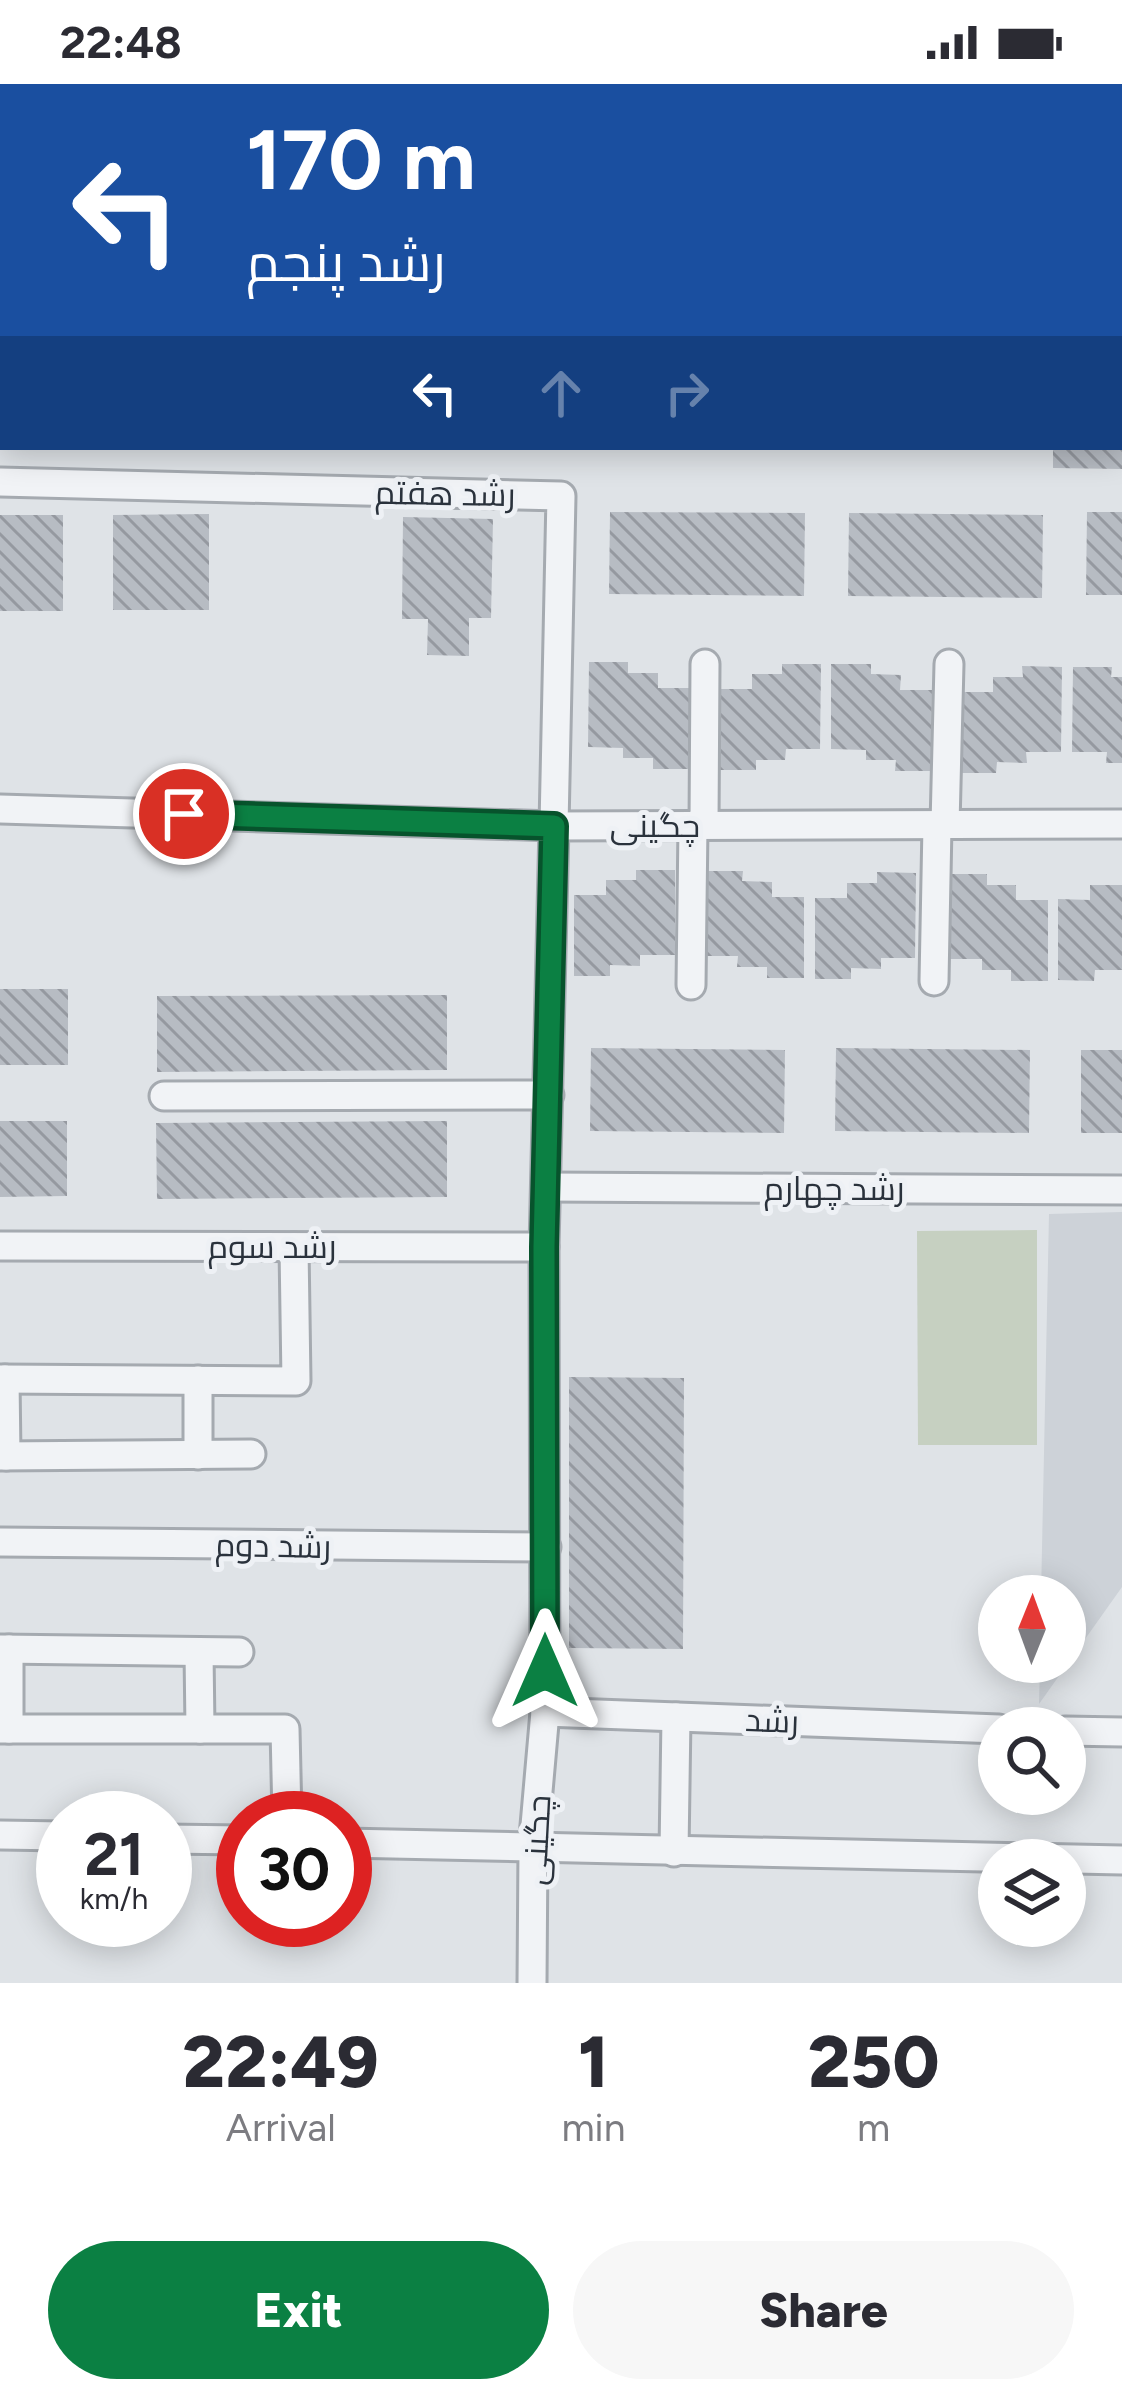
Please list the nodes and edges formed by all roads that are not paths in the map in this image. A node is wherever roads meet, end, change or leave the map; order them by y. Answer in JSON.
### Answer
{"nodes":[{"id":1,"x":0,"y":482,"type":"edge"},
{"id":2,"x":705,"y":664,"type":"dead end"},
{"id":3,"x":949,"y":664,"type":"dead end"},
{"id":4,"x":0,"y":809,"type":"edge"},
{"id":5,"x":1122,"y":824,"type":"edge"},
{"id":6,"x":699,"y":825,"type":"junction"},
{"id":7,"x":941,"y":825,"type":"junction"},
{"id":8,"x":554,"y":826,"type":"junction"},
{"id":9,"x":934,"y":981,"type":"dead end"},
{"id":10,"x":692,"y":985,"type":"dead end"},
{"id":11,"x":549,"y":1095,"type":"junction"},
{"id":12,"x":164,"y":1096,"type":"dead end"},
{"id":13,"x":546,"y":1187,"type":"junction"},
{"id":14,"x":1122,"y":1190,"type":"edge"},
{"id":15,"x":0,"y":1246,"type":"edge"},
{"id":16,"x":294,"y":1246,"type":"junction"},
{"id":17,"x":544,"y":1247,"type":"junction"},
{"id":18,"x":3,"y":1379,"type":"edge"},
{"id":19,"x":198,"y":1380,"type":"junction"},
{"id":20,"x":251,"y":1454,"type":"dead end"},
{"id":21,"x":198,"y":1455,"type":"junction"},
{"id":22,"x":3,"y":1456,"type":"edge"},
{"id":23,"x":0,"y":1542,"type":"edge"},
{"id":24,"x":546,"y":1547,"type":"junction"},
{"id":25,"x":4,"y":1649,"type":"edge"},
{"id":26,"x":199,"y":1652,"type":"junction"},
{"id":27,"x":239,"y":1652,"type":"dead end"},
{"id":28,"x":545,"y":1712,"type":"junction"},
{"id":29,"x":676,"y":1717,"type":"junction"},
{"id":30,"x":978,"y":1728,"type":"edge"},
{"id":31,"x":5,"y":1729,"type":"edge"},
{"id":32,"x":200,"y":1729,"type":"junction"},
{"id":33,"x":1086,"y":1731,"type":"edge"},
{"id":34,"x":1122,"y":1732,"type":"edge"},
{"id":35,"x":286,"y":1791,"type":"edge"},
{"id":36,"x":0,"y":1834,"type":"edge"},
{"id":37,"x":36,"y":1835,"type":"edge"},
{"id":38,"x":372,"y":1844,"type":"edge"},
{"id":39,"x":533,"y":1848,"type":"junction"},
{"id":40,"x":674,"y":1852,"type":"junction"},
{"id":41,"x":1122,"y":1860,"type":"edge"},
{"id":42,"x":532,"y":1983,"type":"edge"}],
"edges":[{"from":1,"to":8,"type":"street","name":"رشد هفتم"},
{"from":2,"to":6,"type":"street"},
{"from":3,"to":7,"type":"street"},
{"from":4,"to":8,"type":"street"},
{"from":5,"to":7,"type":"street","name":"چگینی"},
{"from":6,"to":7,"type":"street","name":"چگینی"},
{"from":6,"to":8,"type":"street","name":"چگینی"},
{"from":6,"to":10,"type":"street"},
{"from":7,"to":9,"type":"street"},
{"from":8,"to":11,"type":"street","name":"چگینی"},
{"from":11,"to":12,"type":"street"},
{"from":11,"to":13,"type":"street","name":"چگینی"},
{"from":13,"to":14,"type":"street","name":"رشد چهارم"},
{"from":13,"to":17,"type":"street","name":"چگینی"},
{"from":15,"to":16,"type":"street","name":"رشد سوم"},
{"from":16,"to":17,"type":"street","name":"رشد سوم"},
{"from":16,"to":19,"type":"street"},
{"from":17,"to":24,"type":"street","name":"چگینی"},
{"from":18,"to":19,"type":"street"},
{"from":18,"to":22,"type":"street"},
{"from":19,"to":21,"type":"street"},
{"from":20,"to":21,"type":"street"},
{"from":21,"to":22,"type":"street"},
{"from":23,"to":24,"type":"street","name":"رشد دوم"},
{"from":24,"to":28,"type":"street","name":"چگینی"},
{"from":25,"to":26,"type":"street"},
{"from":25,"to":31,"type":"street"},
{"from":26,"to":27,"type":"street"},
{"from":26,"to":32,"type":"street"},
{"from":28,"to":29,"type":"street","name":"رشد"},
{"from":28,"to":39,"type":"street","name":"چگینی"},
{"from":29,"to":30,"type":"street","name":"رشد"},
{"from":29,"to":40,"type":"street"},
{"from":31,"to":32,"type":"street"},
{"from":32,"to":35,"type":"street"},
{"from":33,"to":34,"type":"street"},
{"from":36,"to":37,"type":"street"},
{"from":38,"to":39,"type":"street"},
{"from":39,"to":40,"type":"street"},
{"from":39,"to":42,"type":"street","name":"چگینی"},
{"from":40,"to":41,"type":"street"}]}
